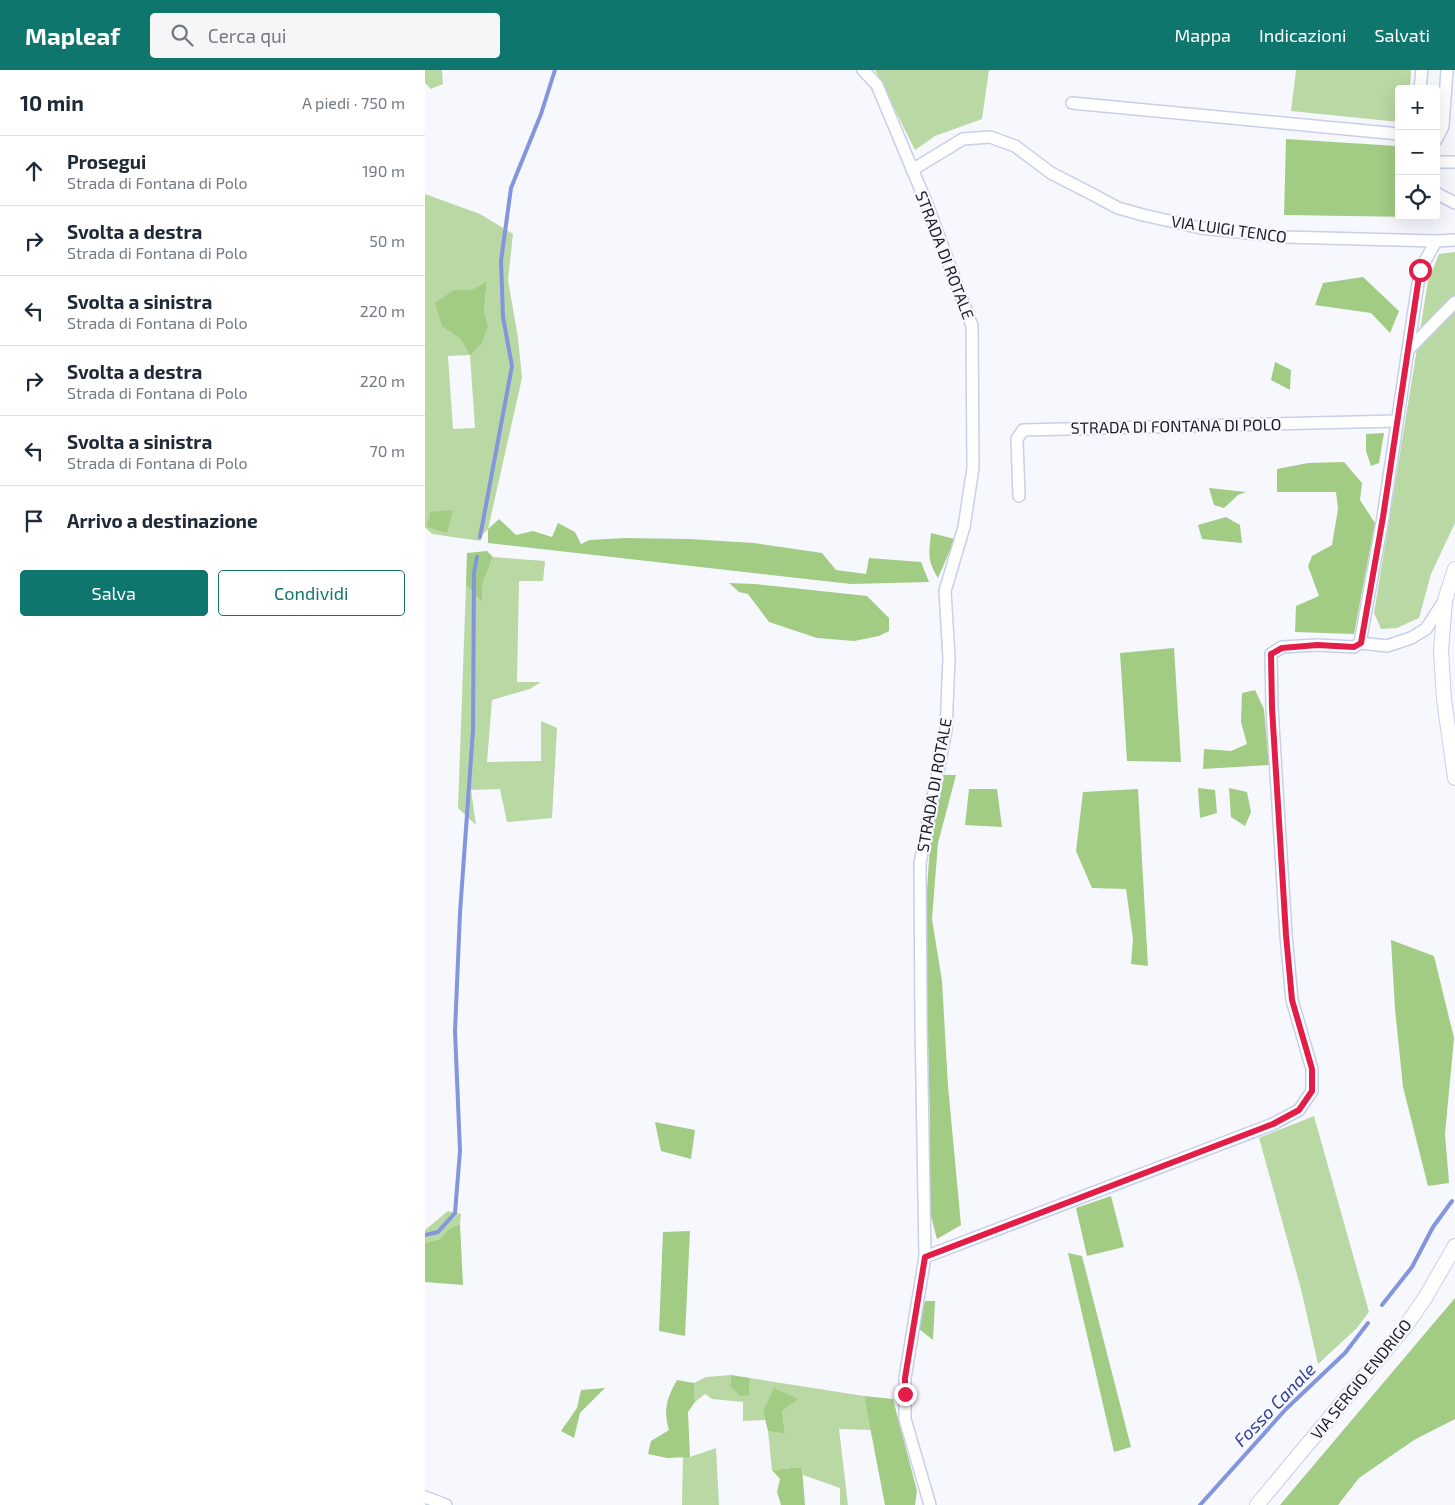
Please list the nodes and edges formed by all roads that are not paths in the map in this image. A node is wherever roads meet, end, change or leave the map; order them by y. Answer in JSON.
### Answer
{"nodes":[{"id":1,"x":863,"y":70,"type":"edge"},
{"id":2,"x":1422,"y":70,"type":"edge"},
{"id":3,"x":1447,"y":70,"type":"edge"},
{"id":4,"x":1420,"y":85,"type":"edge"},
{"id":5,"x":1072,"y":103,"type":"dead end"},
{"id":6,"x":1440,"y":132,"type":"edge"},
{"id":7,"x":1395,"y":134,"type":"edge"},
{"id":8,"x":1440,"y":162,"type":"edge"},
{"id":9,"x":1455,"y":162,"type":"edge"},
{"id":10,"x":912,"y":170,"type":"junction"},
{"id":11,"x":1440,"y":195,"type":"edge"},
{"id":12,"x":1455,"y":204,"type":"edge"},
{"id":13,"x":1455,"y":240,"type":"edge"},
{"id":14,"x":1436,"y":241,"type":"junction"},
{"id":15,"x":1455,"y":302,"type":"edge"},
{"id":16,"x":1409,"y":349,"type":"junction"},
{"id":17,"x":1397,"y":420,"type":"junction"},
{"id":18,"x":1019,"y":496,"type":"dead end"},
{"id":19,"x":1455,"y":569,"type":"edge"},
{"id":20,"x":1445,"y":600,"type":"junction"},
{"id":21,"x":1361,"y":643,"type":"junction"},
{"id":22,"x":1455,"y":778,"type":"edge"},
{"id":23,"x":1455,"y":1246,"type":"edge"},
{"id":24,"x":925,"y":1257,"type":"junction"},
{"id":25,"x":425,"y":1497,"type":"edge"},
{"id":26,"x":446,"y":1505,"type":"edge"},
{"id":27,"x":930,"y":1505,"type":"edge"},
{"id":28,"x":1257,"y":1505,"type":"edge"}],
"edges":[{"from":1,"to":10,"type":"street","name":"STRADA DI ROTALE"},
{"from":2,"to":4,"type":"street"},
{"from":3,"to":6,"type":"street"},
{"from":5,"to":7,"type":"street"},
{"from":8,"to":9,"type":"street"},
{"from":10,"to":14,"type":"street","name":"VIA LUIGI TENCO"},
{"from":10,"to":24,"type":"street","name":"STRADA DI ROTALE"},
{"from":11,"to":12,"type":"street"},
{"from":13,"to":14,"type":"street","name":"VIA LUIGI TENCO"},
{"from":14,"to":16,"type":"street"},
{"from":15,"to":16,"type":"street"},
{"from":16,"to":17,"type":"street"},
{"from":17,"to":18,"type":"street","name":"STRADA DI FONTANA DI POLO"},
{"from":17,"to":21,"type":"street"},
{"from":19,"to":20,"type":"street"},
{"from":20,"to":21,"type":"street"},
{"from":20,"to":22,"type":"street"},
{"from":21,"to":24,"type":"street"},
{"from":23,"to":28,"type":"street","name":"VIA SERGIO ENDRIGO"},
{"from":24,"to":27,"type":"street"},
{"from":25,"to":26,"type":"street"}]}
